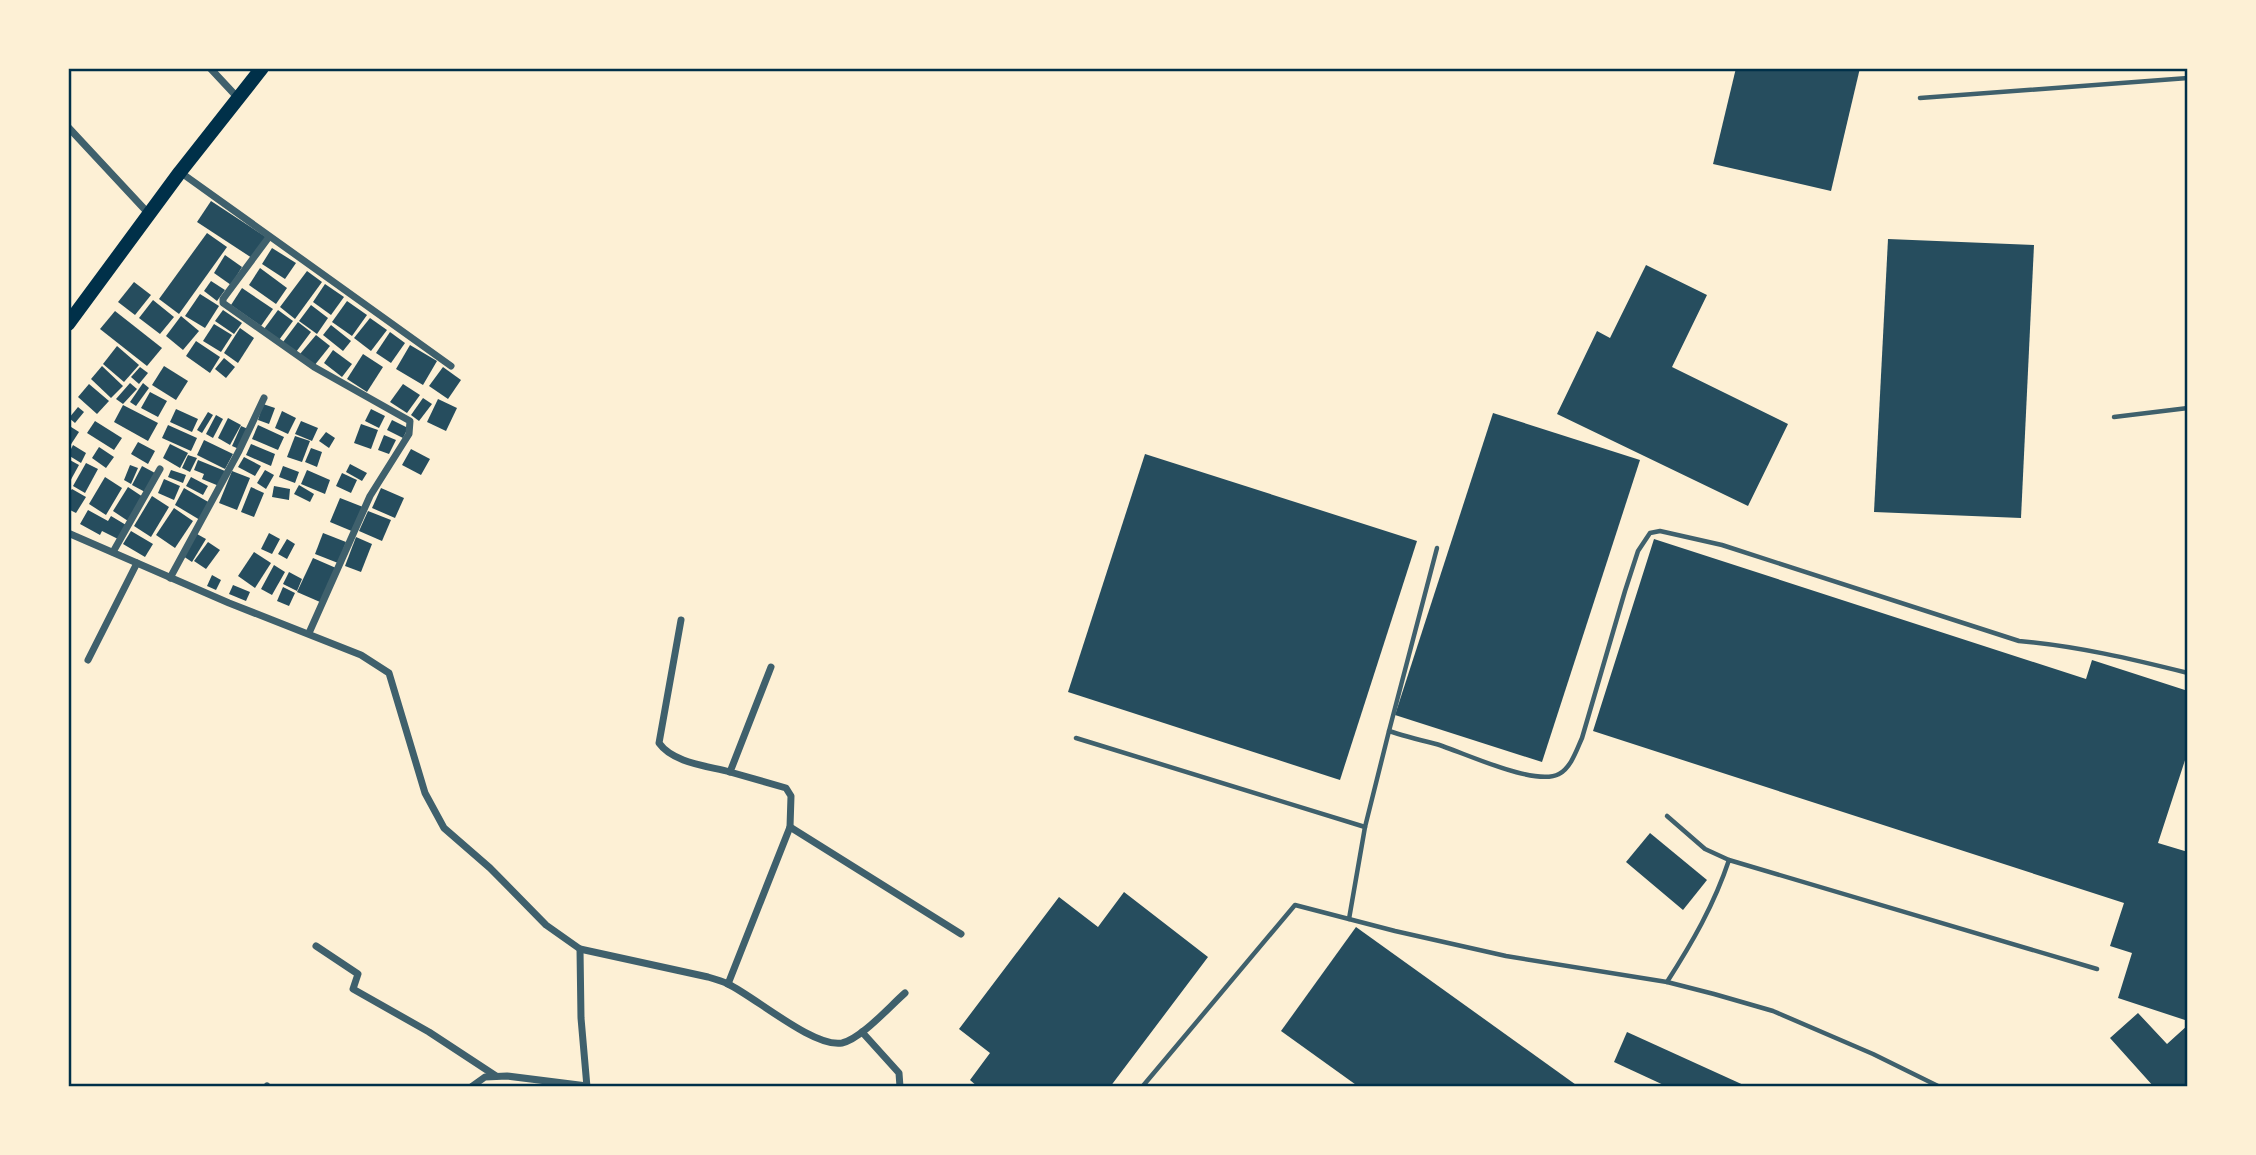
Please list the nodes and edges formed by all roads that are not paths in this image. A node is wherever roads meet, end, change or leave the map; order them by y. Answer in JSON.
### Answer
{"nodes":[{"id":1,"x":210,"y":68,"type":"edge"},
{"id":2,"x":262,"y":68,"type":"edge"},
{"id":3,"x":2188,"y":78,"type":"edge"},
{"id":4,"x":1920,"y":98,"type":"dead end"},
{"id":5,"x":239,"y":99,"type":"junction"},
{"id":6,"x":68,"y":127,"type":"edge"},
{"id":7,"x":180,"y":172,"type":"junction"},
{"id":8,"x":149,"y":215,"type":"junction"},
{"id":9,"x":269,"y":237,"type":"junction"},
{"id":10,"x":68,"y":324,"type":"edge"},
{"id":11,"x":451,"y":366,"type":"dead end"},
{"id":12,"x":264,"y":398,"type":"dead end"},
{"id":13,"x":2188,"y":408,"type":"edge"},
{"id":14,"x":2114,"y":416,"type":"dead end"},
{"id":15,"x":160,"y":469,"type":"dead end"},
{"id":16,"x":68,"y":533,"type":"edge"},
{"id":17,"x":1437,"y":548,"type":"dead end"},
{"id":18,"x":113,"y":552,"type":"junction"},
{"id":19,"x":137,"y":564,"type":"junction"},
{"id":20,"x":170,"y":578,"type":"junction"},
{"id":21,"x":681,"y":620,"type":"dead end"},
{"id":22,"x":309,"y":633,"type":"junction"},
{"id":23,"x":88,"y":660,"type":"dead end"},
{"id":24,"x":771,"y":667,"type":"dead end"},
{"id":25,"x":2188,"y":673,"type":"edge"},
{"id":26,"x":1389,"y":732,"type":"junction"},
{"id":27,"x":1076,"y":738,"type":"dead end"},
{"id":28,"x":730,"y":772,"type":"junction"},
{"id":29,"x":1667,"y":816,"type":"dead end"},
{"id":30,"x":790,"y":827,"type":"junction"},
{"id":31,"x":1364,"y":827,"type":"junction"},
{"id":32,"x":1729,"y":860,"type":"junction"},
{"id":33,"x":1349,"y":919,"type":"junction"},
{"id":34,"x":961,"y":934,"type":"dead end"},
{"id":35,"x":316,"y":946,"type":"dead end"},
{"id":36,"x":580,"y":949,"type":"junction"},
{"id":37,"x":2097,"y":969,"type":"dead end"},
{"id":38,"x":1667,"y":982,"type":"junction"},
{"id":39,"x":728,"y":984,"type":"junction"},
{"id":40,"x":905,"y":993,"type":"dead end"},
{"id":41,"x":862,"y":1032,"type":"junction"},
{"id":42,"x":496,"y":1076,"type":"junction"},
{"id":43,"x":587,"y":1086,"type":"edge"},
{"id":44,"x":471,"y":1087,"type":"edge"},
{"id":45,"x":900,"y":1087,"type":"edge"},
{"id":46,"x":1142,"y":1087,"type":"edge"},
{"id":47,"x":1940,"y":1087,"type":"edge"}],
"edges":[{"from":1,"to":5,"type":"street"},
{"from":2,"to":5,"type":"main road"},
{"from":3,"to":4,"type":"lane"},
{"from":5,"to":7,"type":"main road"},
{"from":6,"to":8,"type":"street"},
{"from":7,"to":8,"type":"main road"},
{"from":7,"to":9,"type":"street"},
{"from":8,"to":10,"type":"main road"},
{"from":9,"to":11,"type":"street"},
{"from":9,"to":22,"type":"street"},
{"from":12,"to":20,"type":"street"},
{"from":13,"to":14,"type":"lane"},
{"from":15,"to":18,"type":"street"},
{"from":16,"to":18,"type":"street"},
{"from":17,"to":26,"type":"lane"},
{"from":18,"to":19,"type":"street"},
{"from":19,"to":20,"type":"street"},
{"from":19,"to":23,"type":"street"},
{"from":20,"to":22,"type":"street"},
{"from":21,"to":28,"type":"street"},
{"from":22,"to":36,"type":"street"},
{"from":24,"to":28,"type":"street"},
{"from":25,"to":26,"type":"lane"},
{"from":26,"to":31,"type":"lane"},
{"from":27,"to":31,"type":"lane"},
{"from":28,"to":30,"type":"street"},
{"from":29,"to":32,"type":"lane"},
{"from":30,"to":34,"type":"street"},
{"from":30,"to":39,"type":"street"},
{"from":31,"to":33,"type":"lane"},
{"from":32,"to":37,"type":"lane"},
{"from":32,"to":38,"type":"lane"},
{"from":33,"to":38,"type":"lane"},
{"from":33,"to":46,"type":"lane"},
{"from":35,"to":42,"type":"street"},
{"from":36,"to":39,"type":"street"},
{"from":36,"to":43,"type":"street"},
{"from":38,"to":47,"type":"lane"},
{"from":39,"to":41,"type":"street"},
{"from":40,"to":41,"type":"street"},
{"from":41,"to":45,"type":"street"},
{"from":42,"to":43,"type":"street"},
{"from":42,"to":44,"type":"street"}]}
